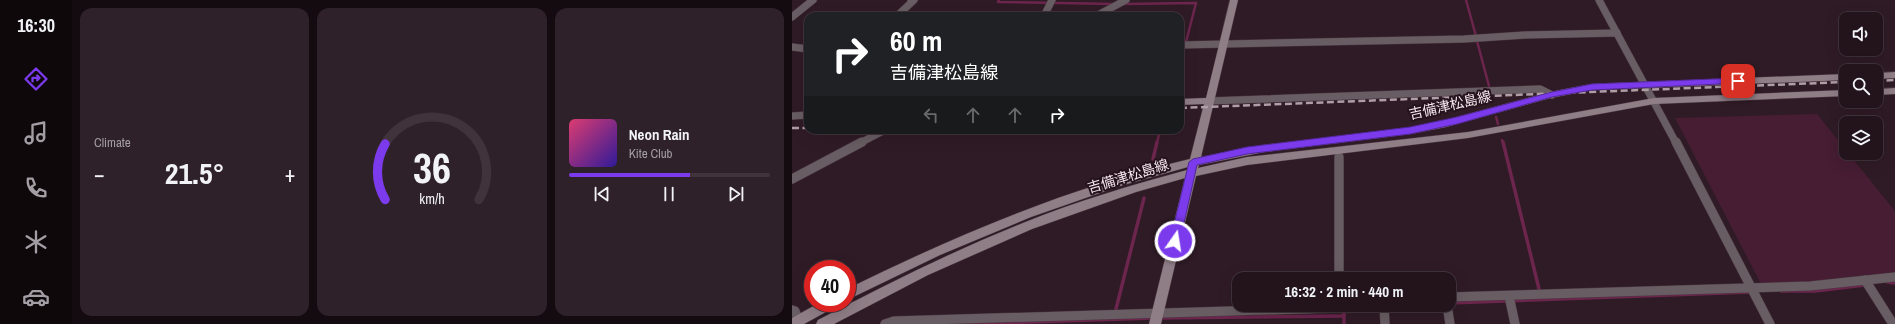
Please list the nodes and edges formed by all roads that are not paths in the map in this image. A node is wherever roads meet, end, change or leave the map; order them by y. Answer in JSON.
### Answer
{"nodes":[{"id":1,"x":814,"y":0,"type":"edge"},
{"id":2,"x":911,"y":0,"type":"edge"},
{"id":3,"x":1234,"y":0,"type":"edge"},
{"id":4,"x":1599,"y":0,"type":"edge"},
{"id":5,"x":1051,"y":2,"type":"edge"},
{"id":6,"x":1122,"y":2,"type":"edge"},
{"id":7,"x":901,"y":12,"type":"edge"},
{"id":8,"x":1046,"y":12,"type":"edge"},
{"id":9,"x":1103,"y":12,"type":"edge"},
{"id":10,"x":792,"y":17,"type":"edge"},
{"id":11,"x":1617,"y":33,"type":"junction"},
{"id":12,"x":1223,"y":44,"type":"junction"},
{"id":13,"x":1184,"y":45,"type":"edge"},
{"id":14,"x":792,"y":47,"type":"edge"},
{"id":15,"x":804,"y":48,"type":"edge"},
{"id":16,"x":1895,"y":75,"type":"edge"},
{"id":17,"x":1883,"y":76,"type":"edge"},
{"id":18,"x":1839,"y":77,"type":"edge"},
{"id":19,"x":1646,"y":84,"type":"junction"},
{"id":20,"x":1895,"y":91,"type":"edge"},
{"id":21,"x":1883,"y":92,"type":"edge"},
{"id":22,"x":1839,"y":93,"type":"edge"},
{"id":23,"x":1552,"y":95,"type":"junction"},
{"id":24,"x":1209,"y":101,"type":"junction"},
{"id":25,"x":1184,"y":102,"type":"edge"},
{"id":26,"x":1654,"y":102,"type":"junction"},
{"id":27,"x":804,"y":115,"type":"edge"},
{"id":28,"x":792,"y":116,"type":"edge"},
{"id":29,"x":878,"y":134,"type":"edge"},
{"id":30,"x":1339,"y":157,"type":"dead end"},
{"id":31,"x":1192,"y":168,"type":"junction"},
{"id":32,"x":792,"y":179,"type":"edge"},
{"id":33,"x":1339,"y":272,"type":"edge"},
{"id":34,"x":1895,"y":278,"type":"edge"},
{"id":35,"x":1867,"y":283,"type":"junction"},
{"id":36,"x":856,"y":290,"type":"edge"},
{"id":37,"x":1753,"y":290,"type":"junction"},
{"id":38,"x":1509,"y":299,"type":"junction"},
{"id":39,"x":1456,"y":302,"type":"edge"},
{"id":40,"x":811,"y":312,"type":"edge"},
{"id":41,"x":1270,"y":312,"type":"edge"},
{"id":42,"x":1384,"y":312,"type":"edge"},
{"id":43,"x":1449,"y":312,"type":"edge"},
{"id":44,"x":795,"y":319,"type":"edge"},
{"id":45,"x":1157,"y":319,"type":"edge"},
{"id":46,"x":822,"y":324,"type":"edge"},
{"id":47,"x":886,"y":324,"type":"edge"},
{"id":48,"x":1385,"y":324,"type":"edge"},
{"id":49,"x":1450,"y":324,"type":"edge"},
{"id":50,"x":1515,"y":324,"type":"edge"},
{"id":51,"x":1770,"y":324,"type":"edge"},
{"id":52,"x":1894,"y":324,"type":"edge"}],
"edges":[{"from":1,"to":10,"type":"street"},
{"from":2,"to":7,"type":"street"},
{"from":3,"to":12,"type":"main road"},
{"from":4,"to":11,"type":"street"},
{"from":5,"to":8,"type":"street"},
{"from":6,"to":9,"type":"street"},
{"from":11,"to":12,"type":"street"},
{"from":11,"to":19,"type":"street"},
{"from":12,"to":13,"type":"street"},
{"from":12,"to":24,"type":"main road"},
{"from":14,"to":15,"type":"street"},
{"from":16,"to":17,"type":"main road"},
{"from":18,"to":19,"type":"main road","name":"吉備津松島線"},
{"from":19,"to":23,"type":"main road","name":"吉備津松島線"},
{"from":19,"to":26,"type":"street"},
{"from":20,"to":21,"type":"main road"},
{"from":22,"to":26,"type":"main road","name":"吉備津松島線"},
{"from":23,"to":24,"type":"street"},
{"from":23,"to":31,"type":"main road","name":"吉備津松島線"},
{"from":24,"to":25,"type":"main road"},
{"from":24,"to":31,"type":"main road"},
{"from":26,"to":31,"type":"main road","name":"吉備津松島線"},
{"from":26,"to":37,"type":"street"},
{"from":27,"to":28,"type":"street"},
{"from":29,"to":32,"type":"street"},
{"from":30,"to":33,"type":"street"},
{"from":31,"to":36,"type":"main road","name":"吉備津松島線"},
{"from":31,"to":45,"type":"main road"},
{"from":31,"to":46,"type":"main road","name":"吉備津松島線"},
{"from":34,"to":35,"type":"street"},
{"from":35,"to":37,"type":"street"},
{"from":35,"to":52,"type":"street"},
{"from":37,"to":38,"type":"street"},
{"from":37,"to":51,"type":"street"},
{"from":38,"to":39,"type":"street"},
{"from":38,"to":50,"type":"street"},
{"from":40,"to":44,"type":"main road"},
{"from":41,"to":45,"type":"street"},
{"from":42,"to":48,"type":"street"},
{"from":43,"to":49,"type":"street"},
{"from":45,"to":47,"type":"street"}]}
